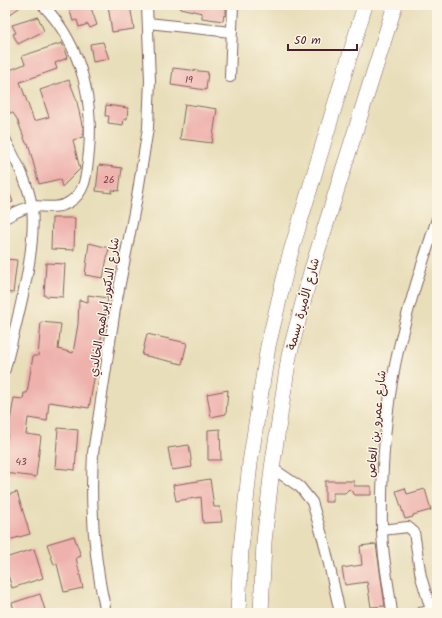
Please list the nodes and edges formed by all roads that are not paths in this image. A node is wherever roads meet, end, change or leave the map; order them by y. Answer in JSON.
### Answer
{"nodes":[{"id":1,"x":42,"y":5,"type":"edge"},
{"id":2,"x":147,"y":5,"type":"edge"},
{"id":3,"x":233,"y":5,"type":"edge"},
{"id":4,"x":364,"y":5,"type":"edge"},
{"id":5,"x":395,"y":5,"type":"edge"},
{"id":6,"x":148,"y":23,"type":"junction"},
{"id":7,"x":231,"y":32,"type":"junction"},
{"id":8,"x":230,"y":77,"type":"dead end"},
{"id":9,"x":5,"y":139,"type":"edge"},
{"id":10,"x":32,"y":206,"type":"junction"},
{"id":11,"x":5,"y":218,"type":"edge"},
{"id":12,"x":437,"y":219,"type":"edge"},
{"id":13,"x":5,"y":369,"type":"edge"},
{"id":14,"x":272,"y":468,"type":"junction"},
{"id":15,"x":382,"y":530,"type":"junction"},
{"id":16,"x":433,"y":611,"type":"edge"},
{"id":17,"x":106,"y":613,"type":"edge"},
{"id":18,"x":238,"y":613,"type":"edge"},
{"id":19,"x":261,"y":613,"type":"edge"},
{"id":20,"x":340,"y":613,"type":"edge"},
{"id":21,"x":392,"y":613,"type":"edge"},
{"id":22,"x":420,"y":613,"type":"edge"}],
"edges":[{"from":1,"to":10,"type":"street"},
{"from":2,"to":6,"type":"street","name":"شارع الدكتور إبراهيم الخالدي"},
{"from":3,"to":7,"type":"street"},
{"from":4,"to":18,"type":"main road","name":"شارع الأميرة بسمة"},
{"from":5,"to":14,"type":"main road","name":"شارع الأميرة بسمة"},
{"from":6,"to":7,"type":"street"},
{"from":6,"to":17,"type":"street","name":"شارع الدكتور إبراهيم الخالدي"},
{"from":7,"to":8,"type":"street"},
{"from":9,"to":10,"type":"street"},
{"from":10,"to":11,"type":"street"},
{"from":10,"to":13,"type":"street"},
{"from":12,"to":15,"type":"street","name":"شارع عمرو بن العاص"},
{"from":14,"to":19,"type":"main road","name":"شارع الأميرة بسمة"},
{"from":14,"to":20,"type":"street"},
{"from":15,"to":16,"type":"street"},
{"from":15,"to":21,"type":"street","name":"شارع عمرو بن العاص"},
{"from":16,"to":22,"type":"street"}]}
